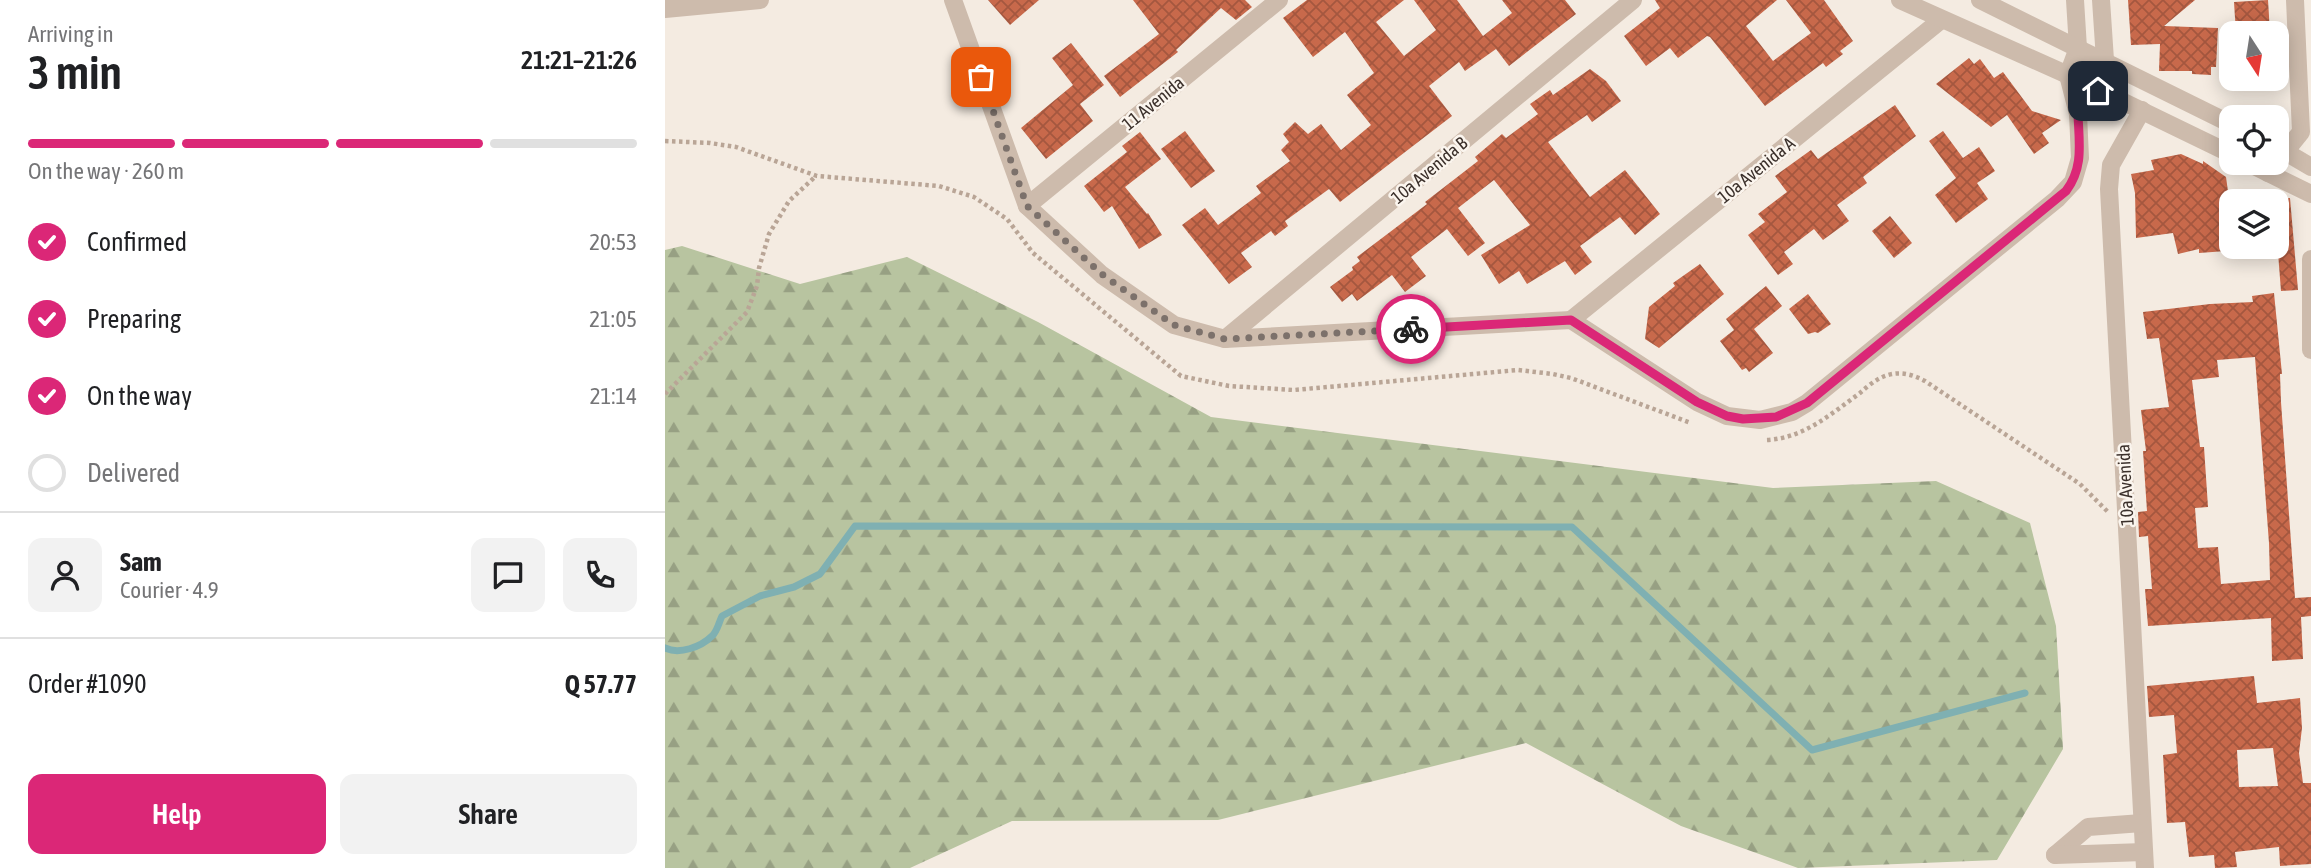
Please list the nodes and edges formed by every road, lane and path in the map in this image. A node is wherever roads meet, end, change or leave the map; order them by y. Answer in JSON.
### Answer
{"nodes":[{"id":1,"x":760,"y":0,"type":"edge"},
{"id":2,"x":953,"y":0,"type":"edge"},
{"id":3,"x":1279,"y":0,"type":"edge"},
{"id":4,"x":1633,"y":0,"type":"edge"},
{"id":5,"x":1900,"y":0,"type":"edge"},
{"id":6,"x":1980,"y":0,"type":"edge"},
{"id":7,"x":2075,"y":0,"type":"edge"},
{"id":8,"x":2101,"y":0,"type":"edge"},
{"id":9,"x":2295,"y":0,"type":"edge"},
{"id":10,"x":665,"y":9,"type":"edge"},
{"id":11,"x":1941,"y":20,"type":"junction"},
{"id":12,"x":2078,"y":48,"type":"junction"},
{"id":13,"x":2105,"y":60,"type":"junction"},
{"id":14,"x":2068,"y":75,"type":"junction"},
{"id":15,"x":2098,"y":91,"type":"junction"},
{"id":16,"x":2142,"y":110,"type":"junction"},
{"id":17,"x":2078,"y":114,"type":"junction"},
{"id":18,"x":2219,"y":118,"type":"edge"},
{"id":19,"x":665,"y":141,"type":"edge"},
{"id":20,"x":2289,"y":142,"type":"edge"},
{"id":21,"x":2219,"y":148,"type":"edge"},
{"id":22,"x":2289,"y":154,"type":"edge"},
{"id":23,"x":2311,"y":167,"type":"edge"},
{"id":24,"x":2273,"y":175,"type":"edge"},
{"id":25,"x":817,"y":176,"type":"junction"},
{"id":26,"x":2311,"y":193,"type":"edge"},
{"id":27,"x":1027,"y":206,"type":"junction"},
{"id":28,"x":2311,"y":259,"type":"edge"},
{"id":29,"x":1571,"y":320,"type":"junction"},
{"id":30,"x":2310,"y":329,"type":"edge"},
{"id":31,"x":1225,"y":339,"type":"junction"},
{"id":32,"x":2311,"y":350,"type":"edge"},
{"id":33,"x":665,"y":394,"type":"edge"},
{"id":34,"x":1695,"y":424,"type":"dead end"},
{"id":35,"x":1757,"y":440,"type":"dead end"},
{"id":36,"x":2127,"y":531,"type":"junction"},
{"id":37,"x":2142,"y":823,"type":"junction"},
{"id":38,"x":2144,"y":860,"type":"edge"},
{"id":39,"x":2056,"y":862,"type":"edge"}],
"edges":[{"from":1,"to":10,"type":"street"},
{"from":2,"to":27,"type":"street"},
{"from":3,"to":27,"type":"street","name":"11 Avenida"},
{"from":4,"to":31,"type":"street","name":"10a Avenida B"},
{"from":5,"to":11,"type":"street"},
{"from":6,"to":12,"type":"street"},
{"from":7,"to":12,"type":"street"},
{"from":8,"to":13,"type":"street"},
{"from":9,"to":20,"type":"street"},
{"from":11,"to":14,"type":"street"},
{"from":11,"to":29,"type":"street","name":"10a Avenida A"},
{"from":12,"to":13,"type":"street"},
{"from":12,"to":14,"type":"street"},
{"from":13,"to":15,"type":"street"},
{"from":13,"to":18,"type":"street"},
{"from":14,"to":15,"type":"street"},
{"from":14,"to":17,"type":"street"},
{"from":15,"to":16,"type":"street"},
{"from":15,"to":17,"type":"street"},
{"from":16,"to":21,"type":"street"},
{"from":16,"to":36,"type":"street","name":"10a Avenida"},
{"from":17,"to":29,"type":"street"},
{"from":19,"to":25,"type":"path"},
{"from":22,"to":23,"type":"street"},
{"from":24,"to":26,"type":"street"},
{"from":25,"to":33,"type":"path"},
{"from":25,"to":34,"type":"path"},
{"from":27,"to":31,"type":"street"},
{"from":28,"to":30,"type":"street"},
{"from":29,"to":31,"type":"street"},
{"from":30,"to":32,"type":"street"},
{"from":35,"to":36,"type":"path"},
{"from":36,"to":37,"type":"street","name":"10a Avenida"},
{"from":37,"to":38,"type":"street","name":"10a Avenida"},
{"from":37,"to":39,"type":"street"},
{"from":38,"to":39,"type":"street"}]}
